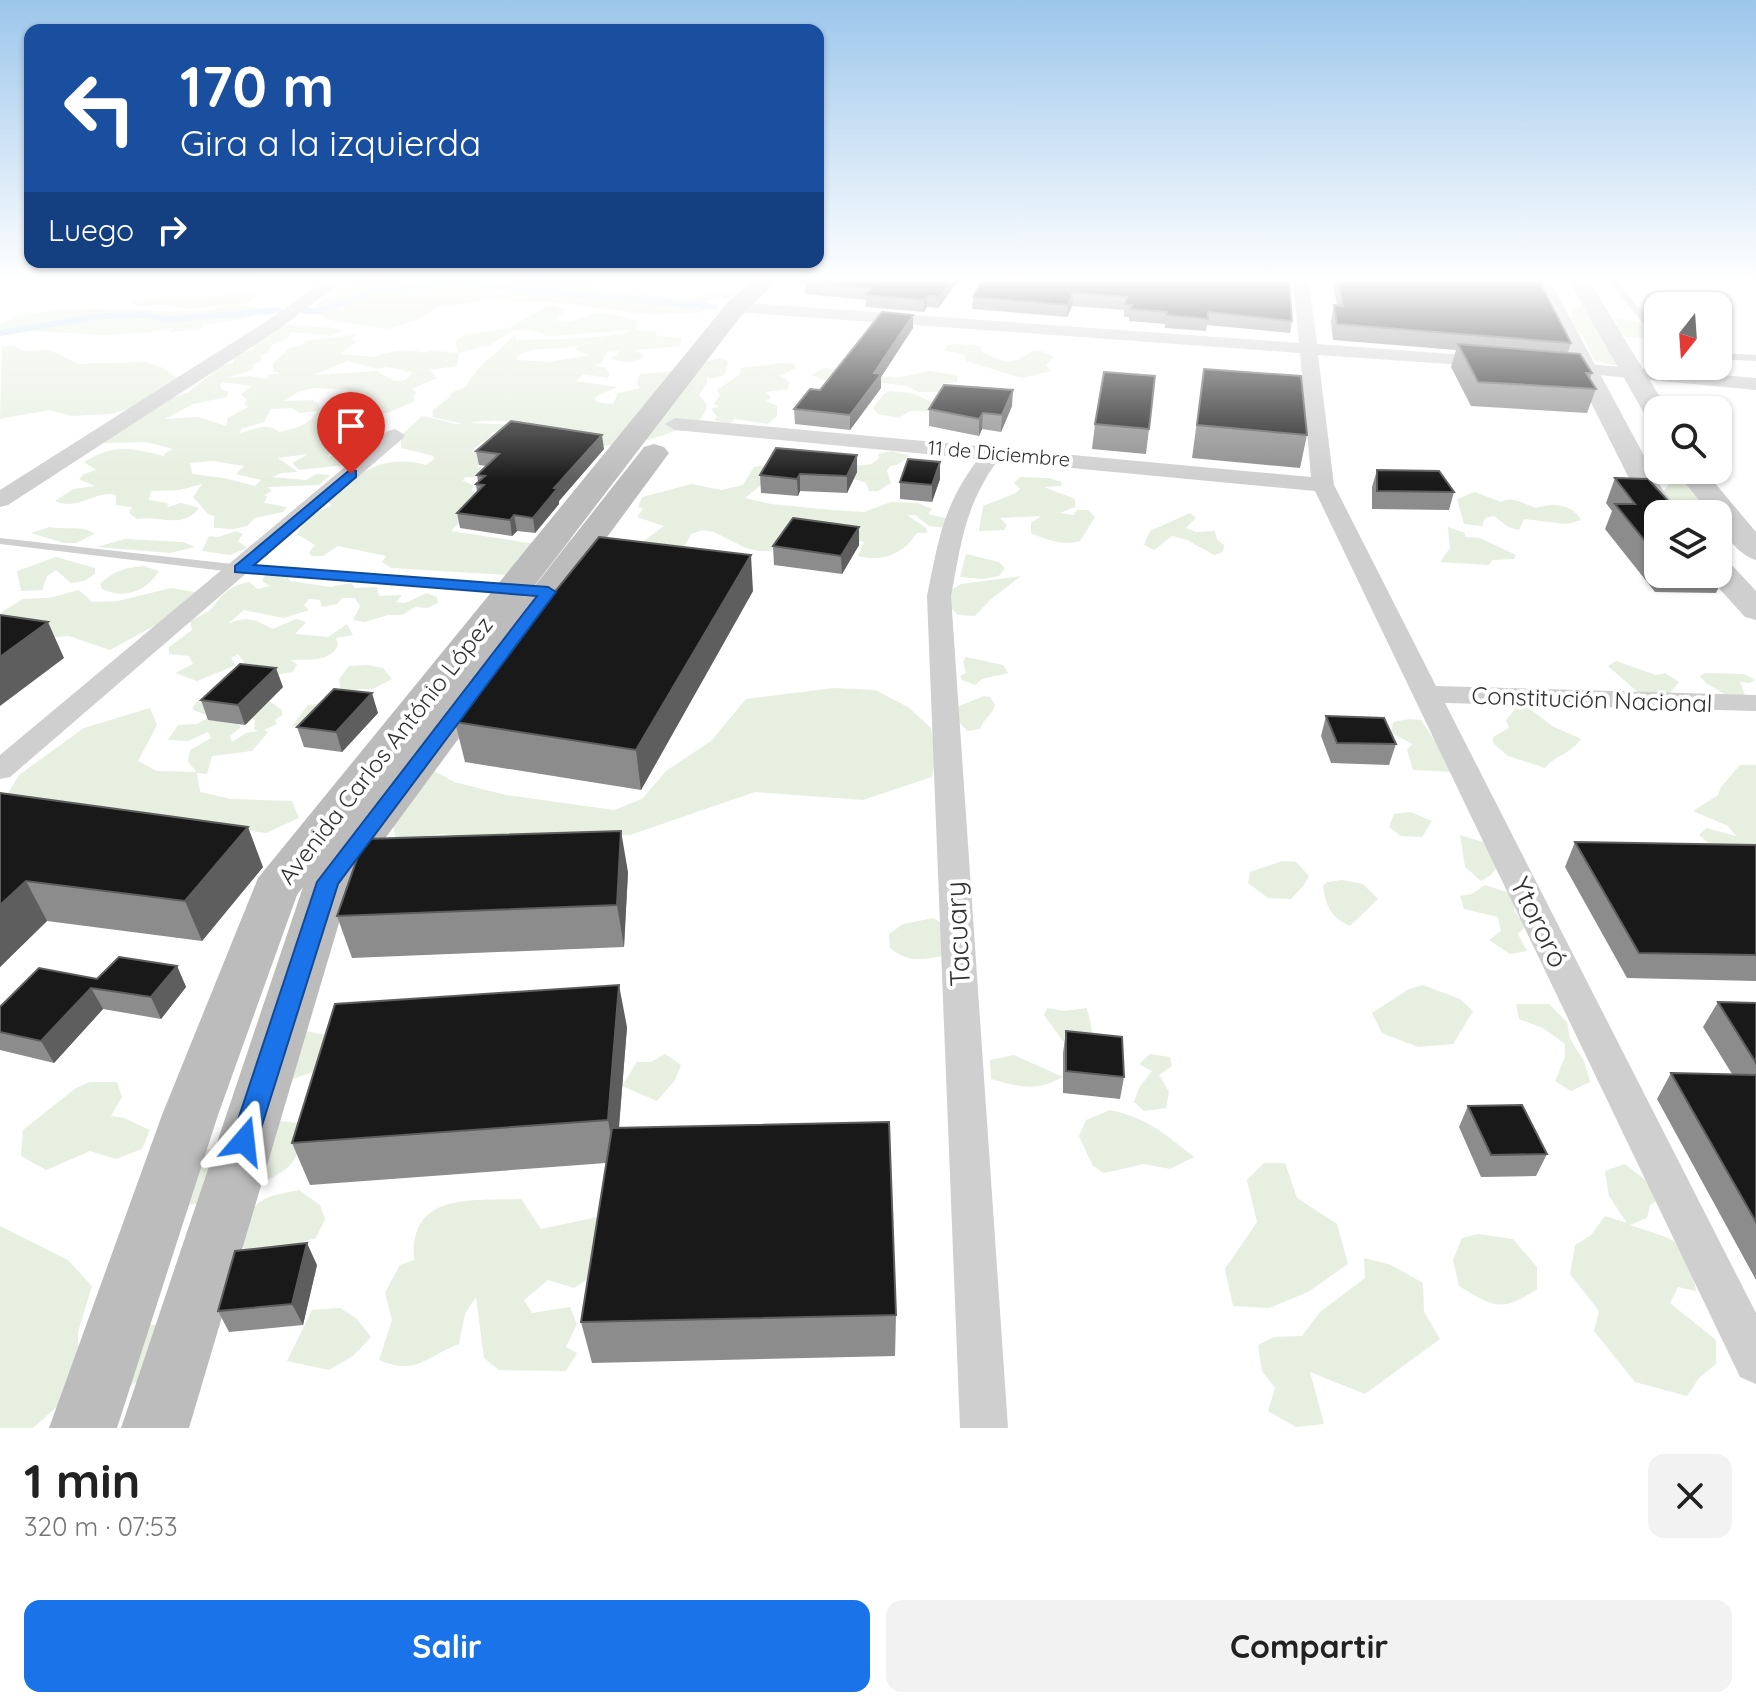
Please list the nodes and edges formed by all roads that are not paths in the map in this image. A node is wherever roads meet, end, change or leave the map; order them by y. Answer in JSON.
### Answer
{"nodes":[{"id":1,"x":1310,"y":347,"type":"edge"},
{"id":2,"x":238,"y":348,"type":"edge"},
{"id":3,"x":722,"y":348,"type":"edge"},
{"id":4,"x":728,"y":348,"type":"edge"},
{"id":5,"x":1318,"y":348,"type":"edge"},
{"id":6,"x":1576,"y":348,"type":"edge"},
{"id":7,"x":1619,"y":348,"type":"edge"},
{"id":8,"x":1732,"y":357,"type":"edge"},
{"id":9,"x":1756,"y":358,"type":"edge"},
{"id":10,"x":1511,"y":363,"type":"edge"},
{"id":11,"x":1542,"y":365,"type":"edge"},
{"id":12,"x":1588,"y":369,"type":"junction"},
{"id":13,"x":1634,"y":373,"type":"junction"},
{"id":14,"x":1644,"y":373,"type":"edge"},
{"id":15,"x":1728,"y":380,"type":"edge"},
{"id":16,"x":1756,"y":384,"type":"edge"},
{"id":17,"x":1647,"y":396,"type":"edge"},
{"id":18,"x":675,"y":424,"type":"junction"},
{"id":19,"x":395,"y":435,"type":"dead end"},
{"id":20,"x":993,"y":452,"type":"junction"},
{"id":21,"x":1701,"y":484,"type":"edge"},
{"id":22,"x":1323,"y":485,"type":"junction"},
{"id":23,"x":0,"y":500,"type":"edge"},
{"id":24,"x":1657,"y":500,"type":"edge"},
{"id":25,"x":0,"y":541,"type":"edge"},
{"id":26,"x":1756,"y":551,"type":"edge"},
{"id":27,"x":241,"y":569,"type":"junction"},
{"id":28,"x":1732,"y":584,"type":"edge"},
{"id":29,"x":530,"y":590,"type":"junction"},
{"id":30,"x":1756,"y":610,"type":"edge"},
{"id":31,"x":1428,"y":694,"type":"junction"},
{"id":32,"x":1756,"y":703,"type":"edge"},
{"id":33,"x":0,"y":770,"type":"edge"},
{"id":34,"x":253,"y":1112,"type":"junction"},
{"id":35,"x":190,"y":1115,"type":"junction"},
{"id":36,"x":1756,"y":1361,"type":"edge"},
{"id":37,"x":83,"y":1428,"type":"edge"},
{"id":38,"x":155,"y":1428,"type":"edge"},
{"id":39,"x":984,"y":1428,"type":"edge"}],
"edges":[{"from":1,"to":22,"type":"street"},
{"from":2,"to":23,"type":"street"},
{"from":3,"to":29,"type":"main road","name":"Avenida Carlos António López"},
{"from":4,"to":18,"type":"main road","name":"Avenida Carlos António López"},
{"from":5,"to":10,"type":"street"},
{"from":6,"to":12,"type":"street"},
{"from":7,"to":13,"type":"street"},
{"from":8,"to":9,"type":"lane"},
{"from":11,"to":12,"type":"street"},
{"from":12,"to":13,"type":"street"},
{"from":12,"to":24,"type":"street"},
{"from":13,"to":14,"type":"street"},
{"from":13,"to":17,"type":"street"},
{"from":15,"to":16,"type":"street"},
{"from":18,"to":20,"type":"street","name":"11 de Diciembre"},
{"from":18,"to":29,"type":"main road","name":"Avenida Carlos António López"},
{"from":19,"to":27,"type":"street"},
{"from":20,"to":22,"type":"street","name":"11 de Diciembre"},
{"from":20,"to":39,"type":"street","name":"Tacuary"},
{"from":21,"to":26,"type":"street"},
{"from":22,"to":31,"type":"street","name":"Ytororó"},
{"from":25,"to":27,"type":"lane"},
{"from":27,"to":29,"type":"lane"},
{"from":27,"to":33,"type":"street"},
{"from":28,"to":30,"type":"street"},
{"from":29,"to":34,"type":"main road","name":"Avenida Carlos António López"},
{"from":29,"to":35,"type":"main road","name":"Avenida Carlos António López"},
{"from":31,"to":32,"type":"street","name":"Constitución Nacional"},
{"from":31,"to":36,"type":"street","name":"Ytororó"},
{"from":34,"to":35,"type":"main road"},
{"from":34,"to":38,"type":"main road","name":"Avenida Carlos António López"},
{"from":35,"to":37,"type":"main road","name":"Avenida Carlos António López"}]}
